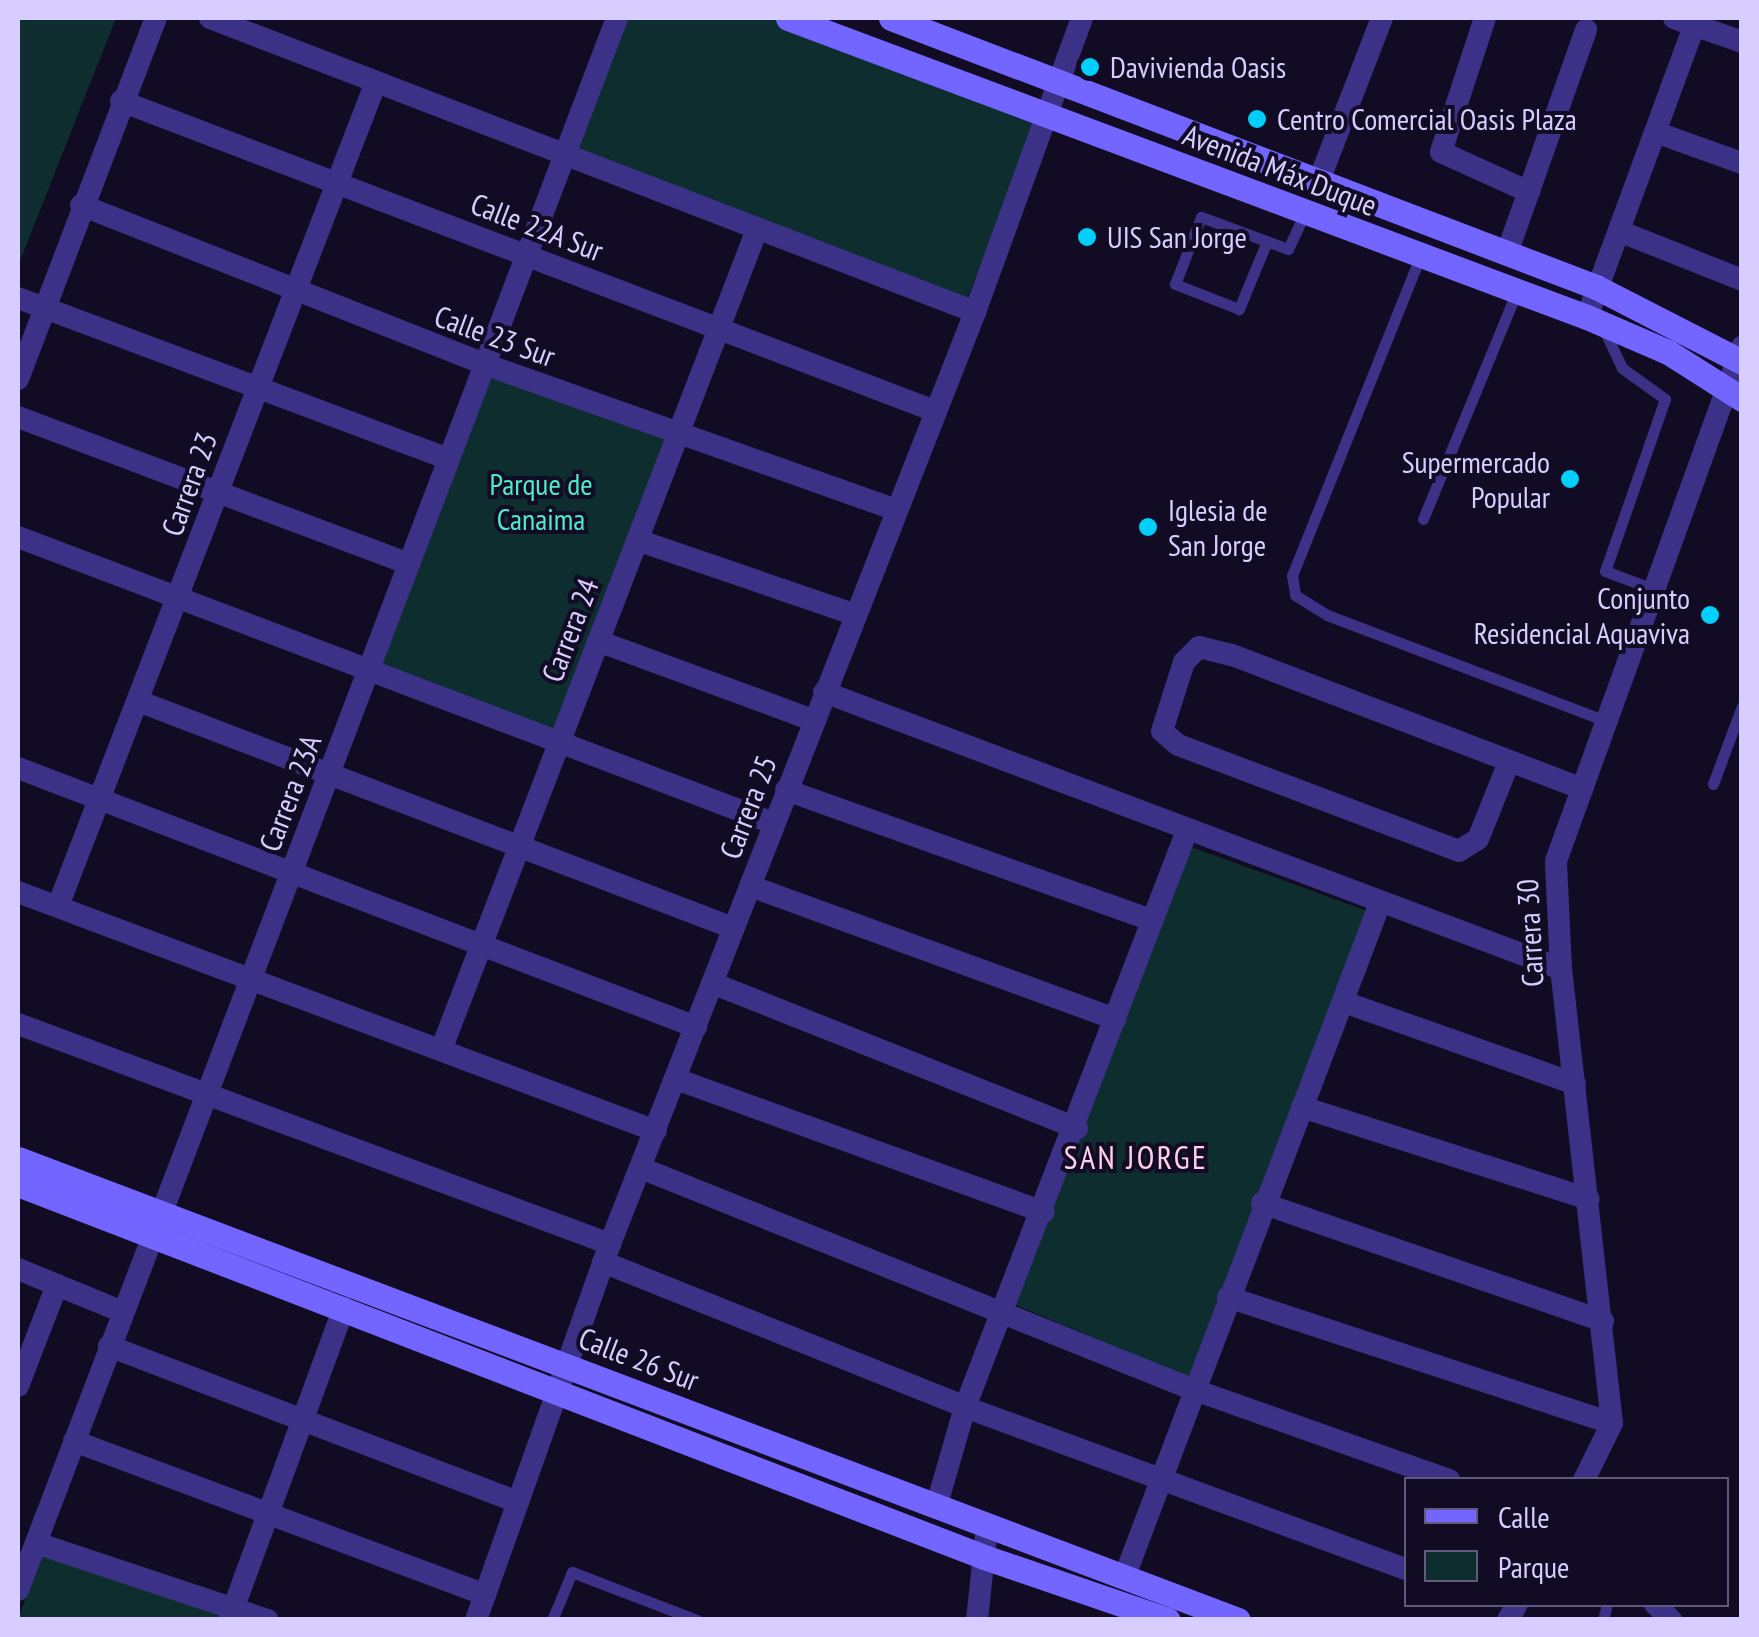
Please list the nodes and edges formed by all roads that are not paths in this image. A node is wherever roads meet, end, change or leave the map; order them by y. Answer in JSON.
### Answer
{"nodes":[{"id":1,"x":156,"y":18,"type":"edge"},
{"id":2,"x":210,"y":18,"type":"edge"},
{"id":3,"x":617,"y":18,"type":"edge"},
{"id":4,"x":788,"y":18,"type":"edge"},
{"id":5,"x":891,"y":18,"type":"edge"},
{"id":6,"x":1082,"y":18,"type":"edge"},
{"id":7,"x":1382,"y":18,"type":"edge"},
{"id":8,"x":1485,"y":18,"type":"edge"},
{"id":9,"x":1688,"y":20,"type":"edge"},
{"id":10,"x":1586,"y":30,"type":"dead end"},
{"id":11,"x":1742,"y":42,"type":"edge"},
{"id":12,"x":1057,"y":80,"type":"junction"},
{"id":13,"x":376,"y":82,"type":"junction"},
{"id":14,"x":122,"y":101,"type":"junction"},
{"id":15,"x":1046,"y":114,"type":"junction"},
{"id":16,"x":1658,"y":133,"type":"junction"},
{"id":17,"x":564,"y":155,"type":"junction"},
{"id":18,"x":1742,"y":163,"type":"edge"},
{"id":19,"x":336,"y":183,"type":"junction"},
{"id":20,"x":1318,"y":183,"type":"junction"},
{"id":21,"x":1528,"y":192,"type":"junction"},
{"id":22,"x":82,"y":205,"type":"junction"},
{"id":23,"x":1304,"y":215,"type":"junction"},
{"id":24,"x":1619,"y":231,"type":"junction"},
{"id":25,"x":756,"y":232,"type":"junction"},
{"id":26,"x":1268,"y":241,"type":"junction"},
{"id":27,"x":1506,"y":253,"type":"junction"},
{"id":28,"x":528,"y":255,"type":"junction"},
{"id":29,"x":1420,"y":257,"type":"junction"},
{"id":30,"x":1742,"y":280,"type":"edge"},
{"id":31,"x":1596,"y":287,"type":"junction"},
{"id":32,"x":1516,"y":292,"type":"junction"},
{"id":33,"x":295,"y":293,"type":"junction"},
{"id":34,"x":18,"y":298,"type":"edge"},
{"id":35,"x":43,"y":307,"type":"junction"},
{"id":36,"x":975,"y":312,"type":"junction"},
{"id":37,"x":1594,"y":320,"type":"junction"},
{"id":38,"x":719,"y":330,"type":"junction"},
{"id":39,"x":1740,"y":356,"type":"edge"},
{"id":40,"x":484,"y":364,"type":"junction"},
{"id":41,"x":18,"y":379,"type":"edge"},
{"id":42,"x":256,"y":387,"type":"junction"},
{"id":43,"x":1733,"y":393,"type":"edge"},
{"id":44,"x":932,"y":410,"type":"junction"},
{"id":45,"x":18,"y":417,"type":"edge"},
{"id":46,"x":678,"y":434,"type":"junction"},
{"id":47,"x":448,"y":459,"type":"junction"},
{"id":48,"x":218,"y":490,"type":"junction"},
{"id":49,"x":894,"y":508,"type":"junction"},
{"id":50,"x":1423,"y":519,"type":"dead end"},
{"id":51,"x":18,"y":538,"type":"edge"},
{"id":52,"x":637,"y":540,"type":"junction"},
{"id":53,"x":409,"y":564,"type":"junction"},
{"id":54,"x":1653,"y":589,"type":"junction"},
{"id":55,"x":180,"y":594,"type":"junction"},
{"id":56,"x":854,"y":614,"type":"junction"},
{"id":57,"x":598,"y":641,"type":"junction"},
{"id":58,"x":370,"y":667,"type":"junction"},
{"id":59,"x":824,"y":692,"type":"junction"},
{"id":60,"x":138,"y":701,"type":"junction"},
{"id":61,"x":1742,"y":706,"type":"edge"},
{"id":62,"x":813,"y":720,"type":"junction"},
{"id":63,"x":1606,"y":721,"type":"junction"},
{"id":64,"x":560,"y":740,"type":"junction"},
{"id":65,"x":1509,"y":762,"type":"junction"},
{"id":66,"x":18,"y":768,"type":"edge"},
{"id":67,"x":329,"y":774,"type":"junction"},
{"id":68,"x":1712,"y":784,"type":"dead end"},
{"id":69,"x":1582,"y":789,"type":"junction"},
{"id":70,"x":786,"y":790,"type":"junction"},
{"id":71,"x":102,"y":799,"type":"junction"},
{"id":72,"x":774,"y":823,"type":"junction"},
{"id":73,"x":1186,"y":833,"type":"junction"},
{"id":74,"x":519,"y":846,"type":"junction"},
{"id":75,"x":292,"y":872,"type":"junction"},
{"id":76,"x":750,"y":886,"type":"junction"},
{"id":77,"x":18,"y":892,"type":"edge"},
{"id":78,"x":1380,"y":903,"type":"junction"},
{"id":79,"x":58,"y":906,"type":"junction"},
{"id":80,"x":1152,"y":920,"type":"junction"},
{"id":81,"x":734,"y":928,"type":"junction"},
{"id":82,"x":482,"y":945,"type":"junction"},
{"id":83,"x":1561,"y":969,"type":"junction"},
{"id":84,"x":251,"y":979,"type":"junction"},
{"id":85,"x":712,"y":983,"type":"junction"},
{"id":86,"x":1344,"y":1002,"type":"junction"},
{"id":87,"x":1116,"y":1019,"type":"junction"},
{"id":88,"x":696,"y":1027,"type":"junction"},
{"id":89,"x":19,"y":1030,"type":"edge"},
{"id":90,"x":441,"y":1050,"type":"junction"},
{"id":91,"x":676,"y":1079,"type":"junction"},
{"id":92,"x":1574,"y":1084,"type":"junction"},
{"id":93,"x":207,"y":1096,"type":"junction"},
{"id":94,"x":1302,"y":1107,"type":"junction"},
{"id":95,"x":1076,"y":1128,"type":"junction"},
{"id":96,"x":656,"y":1131,"type":"junction"},
{"id":97,"x":18,"y":1159,"type":"edge"},
{"id":98,"x":642,"y":1168,"type":"junction"},
{"id":99,"x":18,"y":1184,"type":"edge"},
{"id":100,"x":1589,"y":1199,"type":"junction"},
{"id":101,"x":1262,"y":1202,"type":"junction"},
{"id":102,"x":1044,"y":1212,"type":"junction"},
{"id":103,"x":158,"y":1222,"type":"junction"},
{"id":104,"x":606,"y":1253,"type":"junction"},
{"id":105,"x":18,"y":1270,"type":"edge"},
{"id":106,"x":57,"y":1285,"type":"junction"},
{"id":107,"x":1228,"y":1296,"type":"junction"},
{"id":108,"x":344,"y":1308,"type":"junction"},
{"id":109,"x":1004,"y":1310,"type":"junction"},
{"id":110,"x":123,"y":1312,"type":"junction"},
{"id":111,"x":1603,"y":1321,"type":"junction"},
{"id":112,"x":110,"y":1346,"type":"junction"},
{"id":113,"x":20,"y":1375,"type":"edge"},
{"id":114,"x":561,"y":1378,"type":"junction"},
{"id":115,"x":1192,"y":1389,"type":"junction"},
{"id":116,"x":965,"y":1407,"type":"junction"},
{"id":117,"x":304,"y":1417,"type":"junction"},
{"id":118,"x":1612,"y":1422,"type":"junction"},
{"id":119,"x":74,"y":1441,"type":"junction"},
{"id":120,"x":1441,"y":1477,"type":"edge"},
{"id":121,"x":1585,"y":1477,"type":"edge"},
{"id":122,"x":1159,"y":1479,"type":"junction"},
{"id":123,"x":518,"y":1502,"type":"junction"},
{"id":124,"x":937,"y":1504,"type":"junction"},
{"id":125,"x":268,"y":1514,"type":"junction"},
{"id":126,"x":987,"y":1526,"type":"junction"},
{"id":127,"x":36,"y":1543,"type":"junction"},
{"id":128,"x":984,"y":1557,"type":"junction"},
{"id":129,"x":1404,"y":1569,"type":"edge"},
{"id":130,"x":1124,"y":1578,"type":"junction"},
{"id":131,"x":18,"y":1590,"type":"edge"},
{"id":132,"x":485,"y":1595,"type":"junction"},
{"id":133,"x":232,"y":1613,"type":"edge"},
{"id":134,"x":268,"y":1620,"type":"edge"},
{"id":135,"x":476,"y":1620,"type":"edge"},
{"id":136,"x":552,"y":1620,"type":"edge"},
{"id":137,"x":697,"y":1620,"type":"edge"},
{"id":138,"x":977,"y":1620,"type":"edge"},
{"id":139,"x":1168,"y":1620,"type":"edge"},
{"id":140,"x":1238,"y":1620,"type":"edge"}],
"edges":[{"from":1,"to":14,"type":"street"},
{"from":2,"to":13,"type":"street"},
{"from":3,"to":17,"type":"street","name":"Carrera 23A"},
{"from":4,"to":15,"type":"street","name":"Avenida Máx Duque"},
{"from":5,"to":12,"type":"street","name":"Avenida Máx Duque"},
{"from":6,"to":12,"type":"street","name":"Carrera 25"},
{"from":7,"to":20,"type":"street"},
{"from":8,"to":21,"type":"street"},
{"from":9,"to":11,"type":"street"},
{"from":9,"to":16,"type":"street"},
{"from":10,"to":21,"type":"street"},
{"from":12,"to":15,"type":"street","name":"Carrera 25"},
{"from":12,"to":20,"type":"street","name":"Avenida Máx Duque"},
{"from":13,"to":17,"type":"street"},
{"from":13,"to":19,"type":"street","name":"Carrera 23"},
{"from":14,"to":19,"type":"street","name":"Calle 22A Sur"},
{"from":14,"to":22,"type":"street"},
{"from":15,"to":23,"type":"street","name":"Avenida Máx Duque"},
{"from":15,"to":36,"type":"street","name":"Carrera 25"},
{"from":16,"to":18,"type":"street"},
{"from":16,"to":24,"type":"street"},
{"from":17,"to":25,"type":"street"},
{"from":17,"to":28,"type":"street","name":"Carrera 23A"},
{"from":19,"to":28,"type":"street","name":"Calle 22A Sur"},
{"from":19,"to":33,"type":"street","name":"Carrera 23"},
{"from":20,"to":27,"type":"street","name":"Avenida Máx Duque"},
{"from":21,"to":27,"type":"street"},
{"from":22,"to":33,"type":"street","name":"Calle 23 Sur"},
{"from":22,"to":35,"type":"street"},
{"from":23,"to":26,"type":"lane"},
{"from":23,"to":29,"type":"street","name":"Avenida Máx Duque"},
{"from":24,"to":30,"type":"street"},
{"from":24,"to":31,"type":"street"},
{"from":25,"to":36,"type":"street"},
{"from":25,"to":38,"type":"street","name":"Carrera 24"},
{"from":26,"to":26,"type":"lane"},
{"from":27,"to":31,"type":"street","name":"Avenida Máx Duque"},
{"from":28,"to":38,"type":"street","name":"Calle 22A Sur"},
{"from":28,"to":40,"type":"street","name":"Carrera 23A"},
{"from":29,"to":32,"type":"street","name":"Avenida Máx Duque"},
{"from":29,"to":63,"type":"lane"},
{"from":31,"to":37,"type":"street"},
{"from":31,"to":39,"type":"street","name":"Avenida Máx Duque"},
{"from":32,"to":37,"type":"street","name":"Avenida Máx Duque"},
{"from":32,"to":50,"type":"lane"},
{"from":33,"to":40,"type":"street","name":"Calle 23 Sur"},
{"from":33,"to":42,"type":"street","name":"Carrera 23"},
{"from":34,"to":35,"type":"street"},
{"from":35,"to":41,"type":"street"},
{"from":35,"to":42,"type":"street"},
{"from":36,"to":44,"type":"street","name":"Carrera 25"},
{"from":37,"to":43,"type":"street","name":"Avenida Máx Duque"},
{"from":37,"to":54,"type":"lane"},
{"from":38,"to":44,"type":"street","name":"Calle 22A Sur"},
{"from":38,"to":46,"type":"street","name":"Carrera 24"},
{"from":39,"to":43,"type":"street","name":"Carrera 30"},
{"from":40,"to":46,"type":"street","name":"Calle 23 Sur"},
{"from":40,"to":47,"type":"street","name":"Carrera 23A"},
{"from":42,"to":47,"type":"street"},
{"from":42,"to":48,"type":"street","name":"Carrera 23"},
{"from":43,"to":54,"type":"street","name":"Carrera 30"},
{"from":44,"to":49,"type":"street","name":"Carrera 25"},
{"from":45,"to":48,"type":"street"},
{"from":46,"to":49,"type":"street","name":"Calle 23 Sur"},
{"from":46,"to":52,"type":"street","name":"Carrera 24"},
{"from":47,"to":53,"type":"street","name":"Carrera 23A"},
{"from":48,"to":53,"type":"street"},
{"from":48,"to":55,"type":"street","name":"Carrera 23"},
{"from":49,"to":56,"type":"street","name":"Carrera 25"},
{"from":51,"to":55,"type":"street"},
{"from":52,"to":56,"type":"street"},
{"from":52,"to":57,"type":"street","name":"Carrera 24"},
{"from":53,"to":58,"type":"street","name":"Carrera 23A"},
{"from":54,"to":63,"type":"street","name":"Carrera 30"},
{"from":55,"to":58,"type":"street"},
{"from":55,"to":60,"type":"street","name":"Carrera 23"},
{"from":56,"to":59,"type":"street","name":"Carrera 25"},
{"from":57,"to":62,"type":"street"},
{"from":57,"to":64,"type":"street","name":"Carrera 24"},
{"from":58,"to":64,"type":"street"},
{"from":58,"to":67,"type":"street","name":"Carrera 23A"},
{"from":59,"to":62,"type":"street","name":"Carrera 25"},
{"from":59,"to":73,"type":"street"},
{"from":60,"to":67,"type":"street"},
{"from":60,"to":71,"type":"street","name":"Carrera 23"},
{"from":61,"to":68,"type":"lane"},
{"from":62,"to":70,"type":"street","name":"Carrera 25"},
{"from":63,"to":69,"type":"street","name":"Carrera 30"},
{"from":64,"to":72,"type":"street"},
{"from":64,"to":74,"type":"street","name":"Carrera 24"},
{"from":65,"to":65,"type":"street"},
{"from":65,"to":69,"type":"street"},
{"from":66,"to":71,"type":"street"},
{"from":67,"to":74,"type":"street"},
{"from":67,"to":75,"type":"street","name":"Carrera 23A"},
{"from":69,"to":83,"type":"street","name":"Carrera 30"},
{"from":70,"to":72,"type":"street","name":"Carrera 25"},
{"from":70,"to":80,"type":"street"},
{"from":71,"to":75,"type":"street"},
{"from":71,"to":79,"type":"street","name":"Carrera 23"},
{"from":72,"to":76,"type":"street","name":"Carrera 25"},
{"from":73,"to":78,"type":"street"},
{"from":73,"to":80,"type":"street"},
{"from":74,"to":81,"type":"street"},
{"from":74,"to":82,"type":"street","name":"Carrera 24"},
{"from":75,"to":82,"type":"street"},
{"from":75,"to":84,"type":"street","name":"Carrera 23A"},
{"from":76,"to":81,"type":"street","name":"Carrera 25"},
{"from":76,"to":87,"type":"street"},
{"from":77,"to":79,"type":"street"},
{"from":78,"to":83,"type":"street"},
{"from":78,"to":86,"type":"street"},
{"from":79,"to":84,"type":"street"},
{"from":80,"to":87,"type":"street"},
{"from":81,"to":85,"type":"street","name":"Carrera 25"},
{"from":82,"to":88,"type":"street"},
{"from":82,"to":90,"type":"street","name":"Carrera 24"},
{"from":83,"to":92,"type":"street","name":"Carrera 30"},
{"from":84,"to":90,"type":"street"},
{"from":84,"to":93,"type":"street","name":"Carrera 23A"},
{"from":85,"to":88,"type":"street","name":"Carrera 25"},
{"from":85,"to":95,"type":"street"},
{"from":86,"to":92,"type":"street"},
{"from":86,"to":94,"type":"street"},
{"from":87,"to":95,"type":"street"},
{"from":88,"to":91,"type":"street","name":"Carrera 25"},
{"from":89,"to":93,"type":"street"},
{"from":90,"to":96,"type":"street"},
{"from":91,"to":96,"type":"street","name":"Carrera 25"},
{"from":91,"to":102,"type":"street"},
{"from":92,"to":100,"type":"street","name":"Carrera 30"},
{"from":93,"to":103,"type":"street","name":"Carrera 23A"},
{"from":93,"to":104,"type":"street"},
{"from":94,"to":100,"type":"street"},
{"from":94,"to":101,"type":"street"},
{"from":95,"to":102,"type":"street"},
{"from":96,"to":98,"type":"street","name":"Carrera 25"},
{"from":97,"to":103,"type":"street","name":"Calle 26 Sur"},
{"from":98,"to":104,"type":"street","name":"Carrera 25"},
{"from":98,"to":109,"type":"street"},
{"from":99,"to":103,"type":"street","name":"Calle 26 Sur"},
{"from":100,"to":111,"type":"street","name":"Carrera 30"},
{"from":101,"to":107,"type":"street"},
{"from":101,"to":111,"type":"street"},
{"from":102,"to":109,"type":"street"},
{"from":103,"to":108,"type":"street","name":"Calle 26 Sur"},
{"from":103,"to":110,"type":"street","name":"Carrera 23A"},
{"from":103,"to":114,"type":"street","name":"Calle 26 Sur"},
{"from":104,"to":114,"type":"street","name":"Carrera 25"},
{"from":104,"to":116,"type":"street"},
{"from":105,"to":106,"type":"street"},
{"from":106,"to":110,"type":"street"},
{"from":106,"to":113,"type":"street"},
{"from":107,"to":115,"type":"street"},
{"from":107,"to":118,"type":"street"},
{"from":108,"to":114,"type":"street","name":"Calle 26 Sur"},
{"from":108,"to":117,"type":"street"},
{"from":109,"to":115,"type":"street"},
{"from":109,"to":116,"type":"street"},
{"from":110,"to":112,"type":"street","name":"Carrera 23A"},
{"from":111,"to":118,"type":"street","name":"Carrera 30"},
{"from":112,"to":117,"type":"street"},
{"from":112,"to":119,"type":"street","name":"Carrera 23A"},
{"from":114,"to":123,"type":"street","name":"Carrera 25"},
{"from":114,"to":124,"type":"street","name":"Calle 26 Sur"},
{"from":114,"to":128,"type":"street","name":"Calle 26 Sur"},
{"from":115,"to":120,"type":"street"},
{"from":115,"to":122,"type":"street"},
{"from":116,"to":122,"type":"street"},
{"from":116,"to":124,"type":"street"},
{"from":117,"to":123,"type":"street"},
{"from":117,"to":125,"type":"street"},
{"from":118,"to":121,"type":"street"},
{"from":119,"to":125,"type":"street"},
{"from":119,"to":127,"type":"street","name":"Carrera 23A"},
{"from":122,"to":129,"type":"street"},
{"from":122,"to":130,"type":"street"},
{"from":123,"to":132,"type":"street","name":"Carrera 25"},
{"from":124,"to":126,"type":"street","name":"Calle 26 Sur"},
{"from":125,"to":132,"type":"street"},
{"from":125,"to":133,"type":"street"},
{"from":126,"to":128,"type":"street"},
{"from":126,"to":130,"type":"street","name":"Calle 26 Sur"},
{"from":127,"to":131,"type":"street","name":"Carrera 23A"},
{"from":127,"to":133,"type":"street"},
{"from":128,"to":138,"type":"street"},
{"from":128,"to":139,"type":"street","name":"Calle 26 Sur"},
{"from":130,"to":140,"type":"street","name":"Calle 26 Sur"},
{"from":132,"to":135,"type":"street","name":"Carrera 25"},
{"from":133,"to":134,"type":"street"},
{"from":136,"to":137,"type":"lane"}]}
